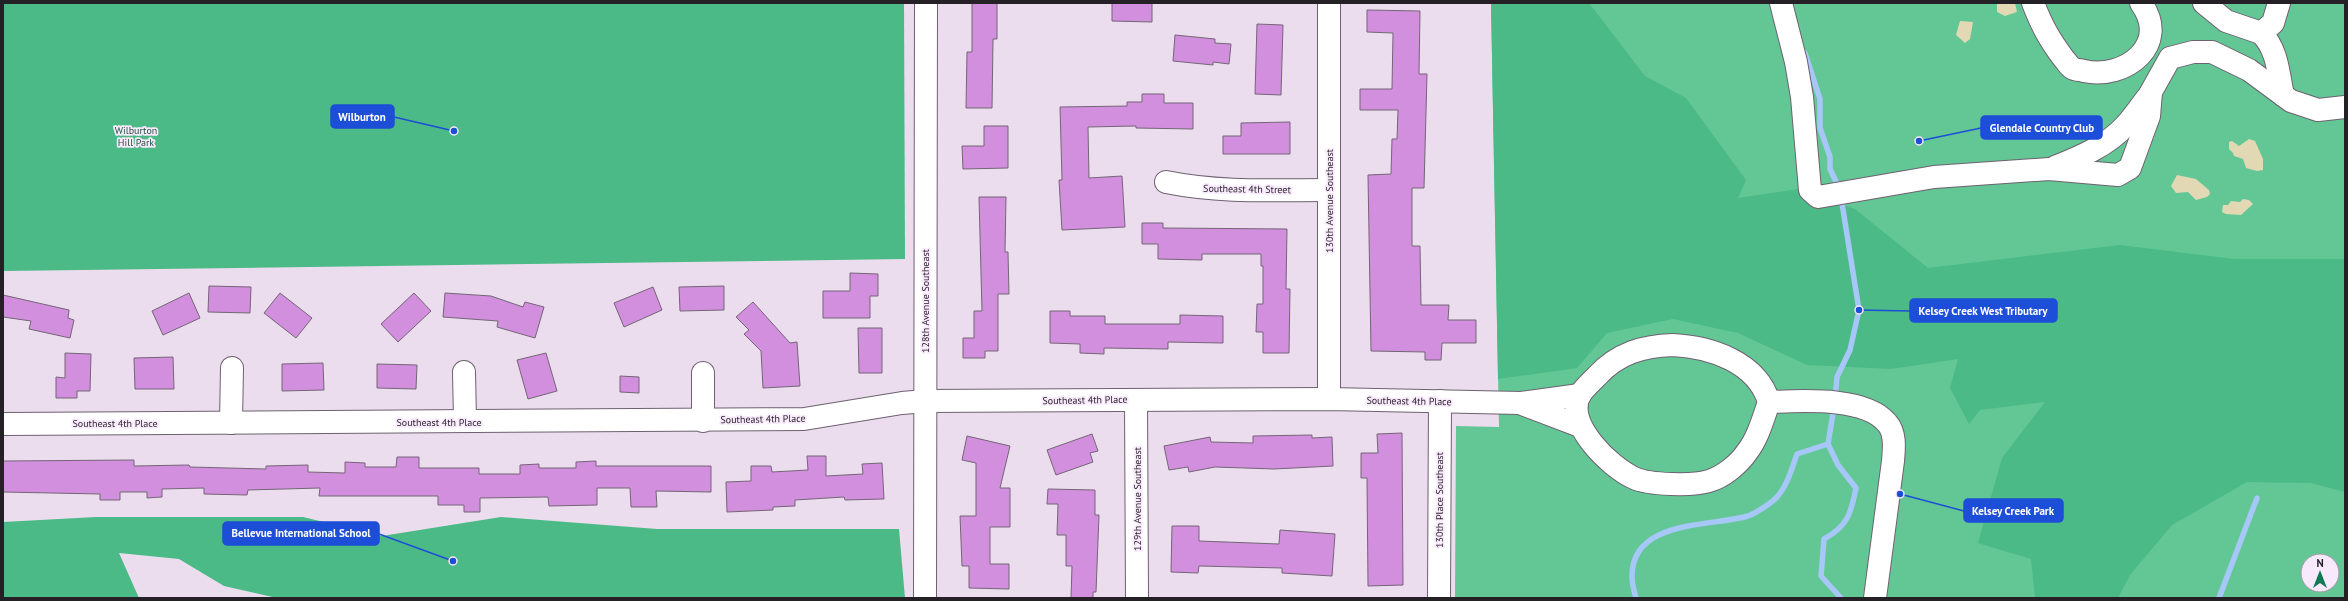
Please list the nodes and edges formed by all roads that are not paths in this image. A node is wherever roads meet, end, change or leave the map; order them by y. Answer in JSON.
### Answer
{"nodes":[{"id":1,"x":926,"y":3,"type":"edge"},
{"id":2,"x":1329,"y":3,"type":"edge"},
{"id":3,"x":1781,"y":3,"type":"edge"},
{"id":4,"x":2033,"y":3,"type":"edge"},
{"id":5,"x":2204,"y":3,"type":"edge"},
{"id":6,"x":2279,"y":3,"type":"edge"},
{"id":7,"x":2145,"y":6,"type":"edge"},
{"id":8,"x":2261,"y":33,"type":"junction"},
{"id":9,"x":2142,"y":56,"type":"junction"},
{"id":10,"x":2170,"y":58,"type":"junction"},
{"id":11,"x":2151,"y":92,"type":"junction"},
{"id":12,"x":2283,"y":95,"type":"junction"},
{"id":13,"x":2345,"y":107,"type":"edge"},
{"id":14,"x":2049,"y":169,"type":"junction"},
{"id":15,"x":1166,"y":182,"type":"dead end"},
{"id":16,"x":1329,"y":190,"type":"junction"},
{"id":17,"x":232,"y":368,"type":"dead end"},
{"id":18,"x":464,"y":372,"type":"dead end"},
{"id":19,"x":703,"y":373,"type":"dead end"},
{"id":20,"x":1580,"y":395,"type":"junction"},
{"id":21,"x":1329,"y":399,"type":"junction"},
{"id":22,"x":1136,"y":400,"type":"junction"},
{"id":23,"x":925,"y":402,"type":"junction"},
{"id":24,"x":1440,"y":402,"type":"junction"},
{"id":25,"x":1769,"y":402,"type":"junction"},
{"id":26,"x":1521,"y":403,"type":"junction"},
{"id":27,"x":703,"y":421,"type":"junction"},
{"id":28,"x":465,"y":422,"type":"junction"},
{"id":29,"x":232,"y":423,"type":"junction"},
{"id":30,"x":3,"y":424,"type":"edge"},
{"id":31,"x":1580,"y":426,"type":"junction"},
{"id":32,"x":925,"y":598,"type":"edge"},
{"id":33,"x":1137,"y":598,"type":"edge"},
{"id":34,"x":1439,"y":598,"type":"edge"},
{"id":35,"x":1875,"y":598,"type":"edge"}],
"edges":[{"from":1,"to":23,"type":"street","name":"128th Avenue Southeast"},
{"from":2,"to":16,"type":"street","name":"130th Avenue Southeast"},
{"from":3,"to":14,"type":"street"},
{"from":4,"to":9,"type":"street"},
{"from":5,"to":8,"type":"street"},
{"from":6,"to":8,"type":"street"},
{"from":7,"to":9,"type":"street"},
{"from":8,"to":12,"type":"street"},
{"from":9,"to":10,"type":"street"},
{"from":10,"to":11,"type":"street"},
{"from":10,"to":12,"type":"street"},
{"from":11,"to":14,"type":"street"},
{"from":11,"to":14,"type":"street"},
{"from":12,"to":13,"type":"street"},
{"from":15,"to":16,"type":"street","name":"Southeast 4th Street"},
{"from":16,"to":21,"type":"street","name":"130th Avenue Southeast"},
{"from":17,"to":29,"type":"street"},
{"from":18,"to":28,"type":"street"},
{"from":19,"to":27,"type":"street"},
{"from":20,"to":25,"type":"street"},
{"from":20,"to":26,"type":"street"},
{"from":20,"to":31,"type":"street"},
{"from":21,"to":22,"type":"street","name":"Southeast 4th Place"},
{"from":21,"to":24,"type":"street","name":"Southeast 4th Place"},
{"from":22,"to":23,"type":"street","name":"Southeast 4th Place"},
{"from":22,"to":33,"type":"street","name":"129th Avenue Southeast"},
{"from":23,"to":27,"type":"street","name":"Southeast 4th Place"},
{"from":23,"to":32,"type":"street","name":"128th Avenue Southeast"},
{"from":24,"to":26,"type":"street","name":"Southeast 4th Place"},
{"from":24,"to":34,"type":"street","name":"130th Place Southeast"},
{"from":25,"to":31,"type":"street"},
{"from":25,"to":35,"type":"street"},
{"from":26,"to":31,"type":"street"},
{"from":27,"to":28,"type":"street","name":"Southeast 4th Place"},
{"from":28,"to":29,"type":"street","name":"Southeast 4th Place"},
{"from":29,"to":30,"type":"street","name":"Southeast 4th Place"}]}
